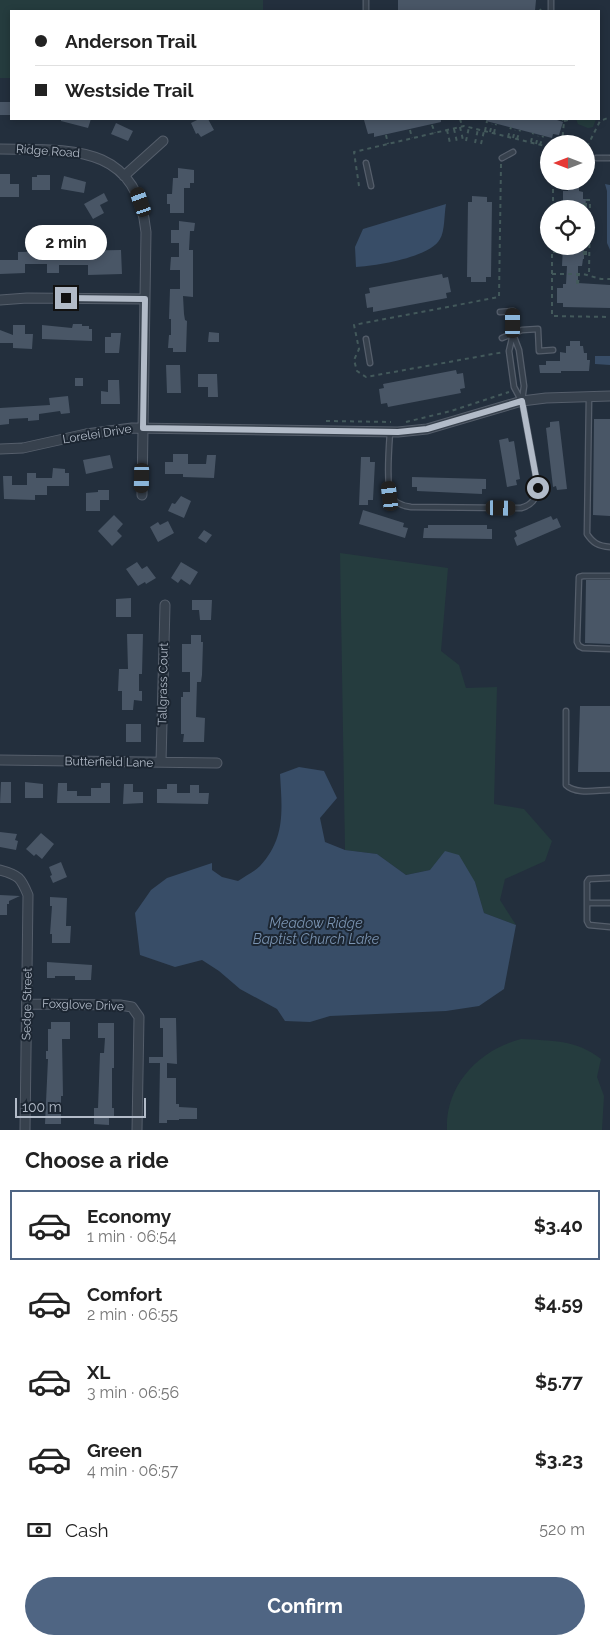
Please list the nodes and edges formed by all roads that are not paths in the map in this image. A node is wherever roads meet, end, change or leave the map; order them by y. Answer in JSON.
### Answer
{"nodes":[{"id":1,"x":164,"y":141,"type":"dead end"},
{"id":2,"x":0,"y":149,"type":"edge"},
{"id":3,"x":513,"y":152,"type":"dead end"},
{"id":4,"x":502,"y":158,"type":"road end"},
{"id":5,"x":596,"y":158,"type":"dead end"},
{"id":6,"x":609,"y":158,"type":"edge"},
{"id":7,"x":366,"y":163,"type":"dead end"},
{"id":8,"x":124,"y":176,"type":"junction"},
{"id":9,"x":371,"y":186,"type":"dead end"},
{"id":10,"x":145,"y":299,"type":"junction"},
{"id":11,"x":0,"y":300,"type":"edge"},
{"id":12,"x":500,"y":312,"type":"dead end"},
{"id":13,"x":513,"y":334,"type":"junction"},
{"id":14,"x":502,"y":338,"type":"dead end"},
{"id":15,"x":366,"y":340,"type":"dead end"},
{"id":16,"x":552,"y":350,"type":"dead end"},
{"id":17,"x":370,"y":363,"type":"dead end"},
{"id":18,"x":610,"y":396,"type":"edge"},
{"id":19,"x":589,"y":397,"type":"junction"},
{"id":20,"x":522,"y":401,"type":"junction"},
{"id":21,"x":143,"y":428,"type":"junction"},
{"id":22,"x":390,"y":432,"type":"junction"},
{"id":23,"x":0,"y":450,"type":"edge"},
{"id":24,"x":142,"y":495,"type":"dead end"},
{"id":25,"x":610,"y":547,"type":"edge"},
{"id":26,"x":610,"y":576,"type":"edge"},
{"id":27,"x":164,"y":605,"type":"dead end"},
{"id":28,"x":610,"y":649,"type":"edge"},
{"id":29,"x":566,"y":711,"type":"dead end"},
{"id":30,"x":0,"y":760,"type":"edge"},
{"id":31,"x":161,"y":762,"type":"junction"},
{"id":32,"x":217,"y":763,"type":"dead end"},
{"id":33,"x":610,"y":790,"type":"edge"},
{"id":34,"x":0,"y":870,"type":"edge"},
{"id":35,"x":610,"y":878,"type":"edge"},
{"id":36,"x":587,"y":903,"type":"junction"},
{"id":37,"x":610,"y":903,"type":"edge"},
{"id":38,"x":610,"y":927,"type":"edge"},
{"id":39,"x":28,"y":1004,"type":"junction"},
{"id":40,"x":25,"y":1130,"type":"edge"},
{"id":41,"x":137,"y":1130,"type":"edge"}],
"edges":[{"from":1,"to":8,"type":"street"},
{"from":2,"to":8,"type":"street","name":"Ridge Road"},
{"from":3,"to":4,"type":"lane"},
{"from":5,"to":6,"type":"lane"},
{"from":7,"to":9,"type":"lane"},
{"from":8,"to":10,"type":"street","name":"Ridge Road"},
{"from":10,"to":11,"type":"street"},
{"from":10,"to":21,"type":"street","name":"Ridge Road"},
{"from":12,"to":13,"type":"lane"},
{"from":13,"to":14,"type":"lane"},
{"from":13,"to":16,"type":"lane"},
{"from":13,"to":20,"type":"lane"},
{"from":13,"to":20,"type":"lane"},
{"from":15,"to":17,"type":"lane"},
{"from":18,"to":19,"type":"street","name":"Lorelei Drive"},
{"from":19,"to":20,"type":"street","name":"Lorelei Drive"},
{"from":19,"to":25,"type":"lane"},
{"from":20,"to":22,"type":"street","name":"Lorelei Drive"},
{"from":20,"to":22,"type":"lane"},
{"from":21,"to":22,"type":"street","name":"Lorelei Drive"},
{"from":21,"to":23,"type":"street","name":"Lorelei Drive"},
{"from":21,"to":24,"type":"street","name":"Ridge Road"},
{"from":26,"to":28,"type":"lane"},
{"from":27,"to":31,"type":"street","name":"Tallgrass Court"},
{"from":29,"to":33,"type":"lane"},
{"from":30,"to":31,"type":"street","name":"Butterfield Lane"},
{"from":31,"to":32,"type":"street","name":"Butterfield Lane"},
{"from":34,"to":39,"type":"street","name":"Sedge Street"},
{"from":35,"to":36,"type":"lane"},
{"from":36,"to":37,"type":"lane"},
{"from":36,"to":38,"type":"lane"},
{"from":39,"to":40,"type":"street","name":"Sedge Street"},
{"from":39,"to":41,"type":"street","name":"Foxglove Drive"}]}
